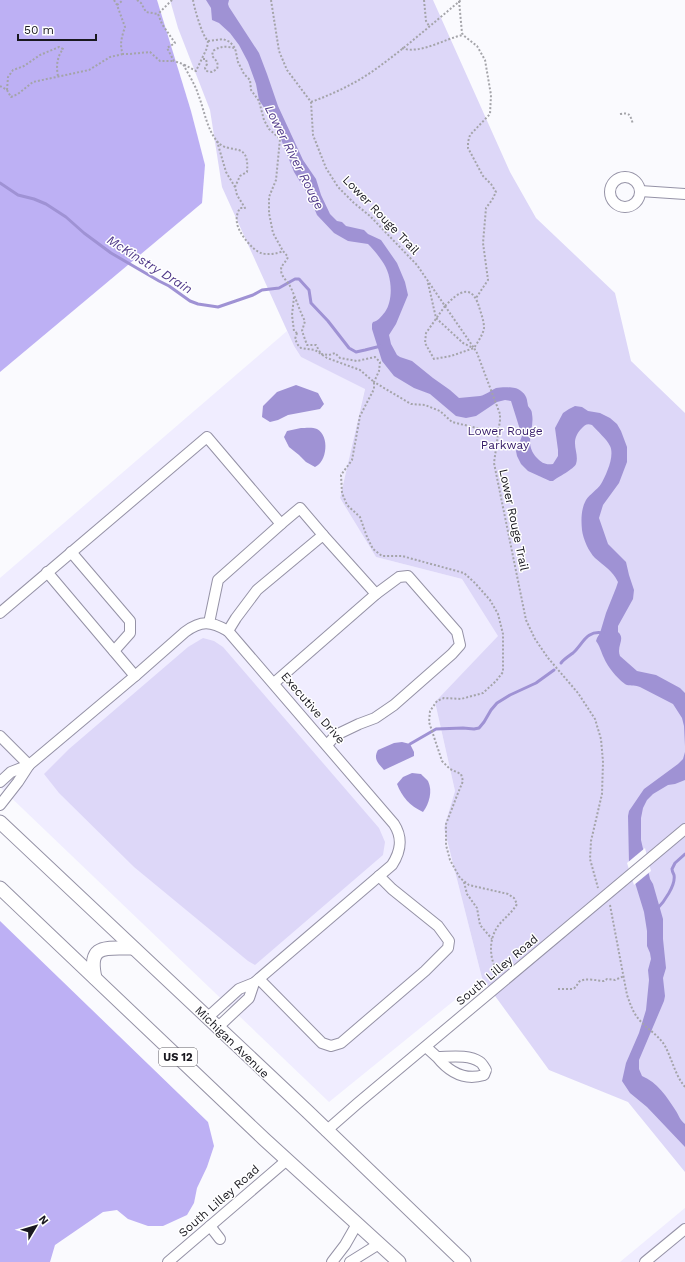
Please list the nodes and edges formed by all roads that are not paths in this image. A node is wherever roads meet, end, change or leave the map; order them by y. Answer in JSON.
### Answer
{"nodes":[{"id":1,"x":640,"y":192,"type":"dead end"},
{"id":2,"x":685,"y":194,"type":"edge"},
{"id":3,"x":281,"y":524,"type":"junction"},
{"id":4,"x":323,"y":535,"type":"junction"},
{"id":5,"x":71,"y":552,"type":"junction"},
{"id":6,"x":47,"y":572,"type":"junction"},
{"id":7,"x":376,"y":594,"type":"junction"},
{"id":8,"x":0,"y":613,"type":"edge"},
{"id":9,"x":209,"y":623,"type":"junction"},
{"id":10,"x":228,"y":630,"type":"junction"},
{"id":11,"x":114,"y":651,"type":"junction"},
{"id":12,"x":135,"y":676,"type":"junction"},
{"id":13,"x":274,"y":683,"type":"junction"},
{"id":14,"x":0,"y":736,"type":"edge"},
{"id":15,"x":327,"y":745,"type":"junction"},
{"id":16,"x":29,"y":765,"type":"junction"},
{"id":17,"x":0,"y":782,"type":"edge"},
{"id":18,"x":0,"y":805,"type":"edge"},
{"id":19,"x":0,"y":822,"type":"edge"},
{"id":20,"x":685,"y":829,"type":"edge"},
{"id":21,"x":379,"y":876,"type":"junction"},
{"id":22,"x":0,"y":888,"type":"edge"},
{"id":23,"x":133,"y":948,"type":"junction"},
{"id":24,"x":95,"y":978,"type":"junction"},
{"id":25,"x":257,"y":981,"type":"junction"},
{"id":26,"x":207,"y":1018,"type":"junction"},
{"id":27,"x":218,"y":1028,"type":"junction"},
{"id":28,"x":426,"y":1047,"type":"junction"},
{"id":29,"x":437,"y":1057,"type":"dead end"},
{"id":30,"x":326,"y":1131,"type":"junction"},
{"id":31,"x":287,"y":1160,"type":"junction"},
{"id":32,"x":357,"y":1224,"type":"junction"},
{"id":33,"x":210,"y":1226,"type":"junction"},
{"id":34,"x":685,"y":1230,"type":"edge"},
{"id":35,"x":220,"y":1239,"type":"dead end"},
{"id":36,"x":379,"y":1244,"type":"junction"},
{"id":37,"x":168,"y":1262,"type":"edge"},
{"id":38,"x":332,"y":1262,"type":"edge"},
{"id":39,"x":350,"y":1262,"type":"edge"},
{"id":40,"x":399,"y":1262,"type":"edge"},
{"id":41,"x":464,"y":1262,"type":"edge"},
{"id":42,"x":645,"y":1262,"type":"edge"}],
"edges":[{"from":1,"to":2,"type":"street"},
{"from":3,"to":4,"type":"street"},
{"from":3,"to":5,"type":"street"},
{"from":3,"to":9,"type":"street"},
{"from":4,"to":7,"type":"street"},
{"from":4,"to":10,"type":"street"},
{"from":5,"to":6,"type":"street"},
{"from":5,"to":11,"type":"street"},
{"from":6,"to":8,"type":"street"},
{"from":6,"to":11,"type":"street"},
{"from":7,"to":13,"type":"street"},
{"from":7,"to":15,"type":"street"},
{"from":9,"to":10,"type":"street","name":"Executive Drive"},
{"from":9,"to":12,"type":"street"},
{"from":10,"to":13,"type":"street","name":"Executive Drive"},
{"from":11,"to":12,"type":"street"},
{"from":12,"to":16,"type":"street"},
{"from":13,"to":15,"type":"street","name":"Executive Drive"},
{"from":14,"to":16,"type":"street"},
{"from":15,"to":21,"type":"street","name":"Executive Drive"},
{"from":16,"to":17,"type":"street"},
{"from":16,"to":18,"type":"street"},
{"from":19,"to":23,"type":"main road","name":"Michigan Avenue"},
{"from":20,"to":28,"type":"street","name":"South Lilley Road"},
{"from":21,"to":25,"type":"street","name":"Executive Drive"},
{"from":21,"to":25,"type":"street"},
{"from":22,"to":24,"type":"main road","number":"US 12"},
{"from":23,"to":24,"type":"main road"},
{"from":23,"to":26,"type":"main road","name":"Michigan Avenue"},
{"from":24,"to":31,"type":"main road","number":"US 12"},
{"from":25,"to":26,"type":"street","name":"Executive Drive"},
{"from":25,"to":27,"type":"street","name":"Executive Drive"},
{"from":26,"to":27,"type":"main road","name":"Michigan Avenue"},
{"from":27,"to":30,"type":"main road","name":"Michigan Avenue"},
{"from":28,"to":29,"type":"street"},
{"from":28,"to":30,"type":"street","name":"South Lilley Road"},
{"from":30,"to":41,"type":"main road","name":"Michigan Avenue"},
{"from":31,"to":32,"type":"main road","number":"US 12"},
{"from":31,"to":33,"type":"street","name":"South Lilley Road"},
{"from":32,"to":36,"type":"main road","number":"US 12"},
{"from":32,"to":38,"type":"street"},
{"from":33,"to":35,"type":"street"},
{"from":33,"to":37,"type":"street","name":"South Lilley Road"},
{"from":34,"to":42,"type":"street"},
{"from":36,"to":39,"type":"street"},
{"from":36,"to":40,"type":"main road","number":"US 12"}]}
